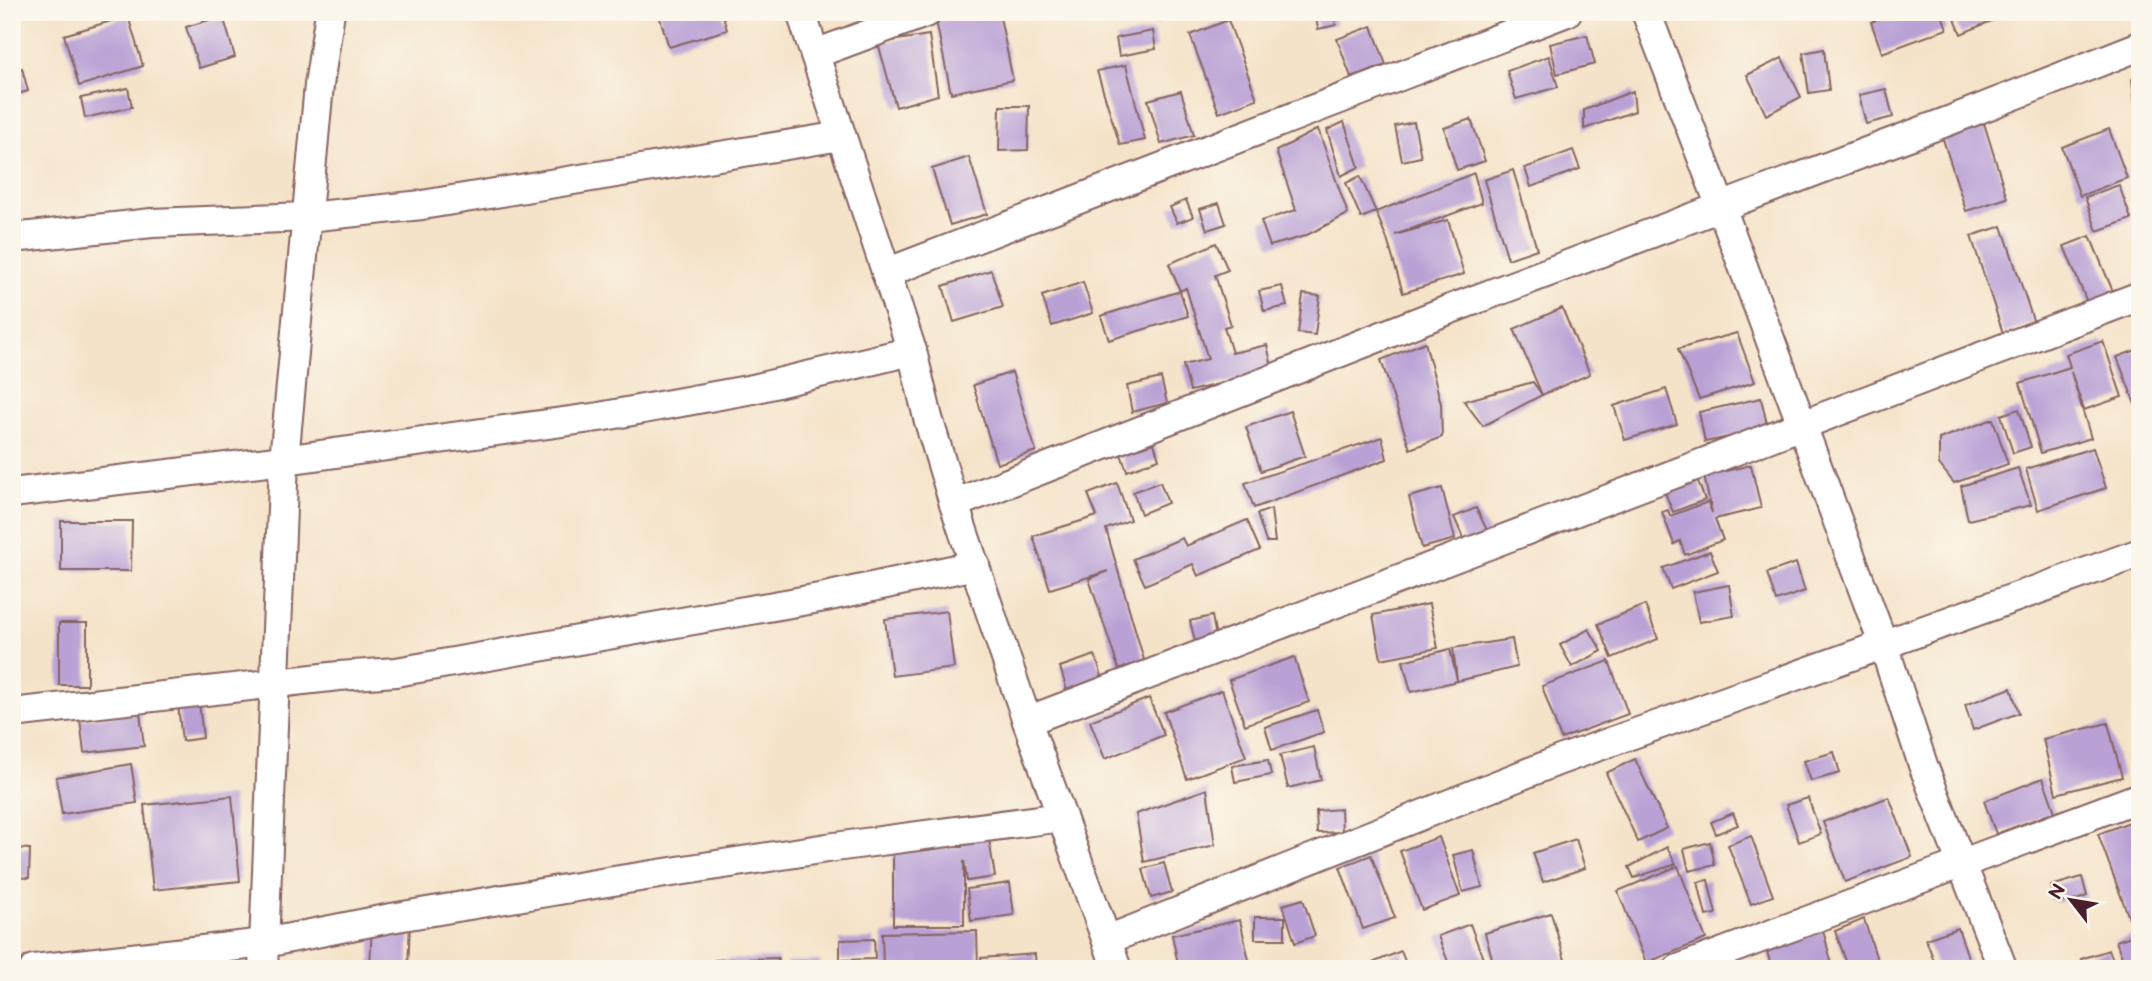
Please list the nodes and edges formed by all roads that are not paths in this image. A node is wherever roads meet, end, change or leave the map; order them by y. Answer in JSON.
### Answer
{"nodes":[{"id":1,"x":330,"y":12,"type":"edge"},
{"id":2,"x":801,"y":12,"type":"edge"},
{"id":3,"x":928,"y":12,"type":"edge"},
{"id":4,"x":1567,"y":12,"type":"edge"},
{"id":5,"x":1646,"y":12,"type":"edge"},
{"id":6,"x":2140,"y":46,"type":"edge"},
{"id":7,"x":815,"y":54,"type":"junction"},
{"id":8,"x":841,"y":136,"type":"junction"},
{"id":9,"x":1721,"y":207,"type":"junction"},
{"id":10,"x":308,"y":217,"type":"junction"},
{"id":11,"x":12,"y":238,"type":"edge"},
{"id":12,"x":886,"y":273,"type":"junction"},
{"id":13,"x":2140,"y":296,"type":"edge"},
{"id":14,"x":912,"y":351,"type":"junction"},
{"id":15,"x":1802,"y":425,"type":"junction"},
{"id":16,"x":284,"y":460,"type":"junction"},
{"id":17,"x":12,"y":493,"type":"edge"},
{"id":18,"x":954,"y":504,"type":"junction"},
{"id":19,"x":2140,"y":554,"type":"edge"},
{"id":20,"x":975,"y":565,"type":"junction"},
{"id":21,"x":1884,"y":646,"type":"junction"},
{"id":22,"x":274,"y":685,"type":"junction"},
{"id":23,"x":12,"y":713,"type":"edge"},
{"id":24,"x":1027,"y":721,"type":"junction"},
{"id":25,"x":2140,"y":797,"type":"edge"},
{"id":26,"x":1062,"y":817,"type":"junction"},
{"id":27,"x":1962,"y":863,"type":"junction"},
{"id":28,"x":1107,"y":940,"type":"junction"},
{"id":29,"x":264,"y":956,"type":"edge"},
{"id":30,"x":34,"y":969,"type":"edge"},
{"id":31,"x":1117,"y":969,"type":"edge"},
{"id":32,"x":1678,"y":969,"type":"edge"},
{"id":33,"x":2003,"y":969,"type":"edge"}],
"edges":[{"from":1,"to":10,"type":"street"},
{"from":2,"to":7,"type":"street"},
{"from":3,"to":7,"type":"street"},
{"from":4,"to":12,"type":"street"},
{"from":5,"to":9,"type":"street"},
{"from":6,"to":9,"type":"street"},
{"from":7,"to":8,"type":"street"},
{"from":8,"to":10,"type":"street"},
{"from":8,"to":12,"type":"street"},
{"from":9,"to":15,"type":"street"},
{"from":9,"to":18,"type":"street"},
{"from":10,"to":11,"type":"street"},
{"from":10,"to":16,"type":"street"},
{"from":12,"to":14,"type":"street"},
{"from":13,"to":15,"type":"street"},
{"from":14,"to":16,"type":"street"},
{"from":14,"to":18,"type":"street"},
{"from":15,"to":21,"type":"street"},
{"from":15,"to":24,"type":"street"},
{"from":16,"to":17,"type":"street"},
{"from":16,"to":22,"type":"street"},
{"from":18,"to":20,"type":"street"},
{"from":19,"to":21,"type":"street"},
{"from":20,"to":22,"type":"street"},
{"from":20,"to":24,"type":"street"},
{"from":21,"to":27,"type":"street"},
{"from":21,"to":28,"type":"street"},
{"from":22,"to":23,"type":"street"},
{"from":22,"to":29,"type":"street"},
{"from":24,"to":26,"type":"street"},
{"from":25,"to":27,"type":"street"},
{"from":26,"to":28,"type":"street"},
{"from":26,"to":29,"type":"street"},
{"from":27,"to":32,"type":"street"},
{"from":27,"to":33,"type":"street"},
{"from":28,"to":31,"type":"street"},
{"from":29,"to":30,"type":"street"}]}
